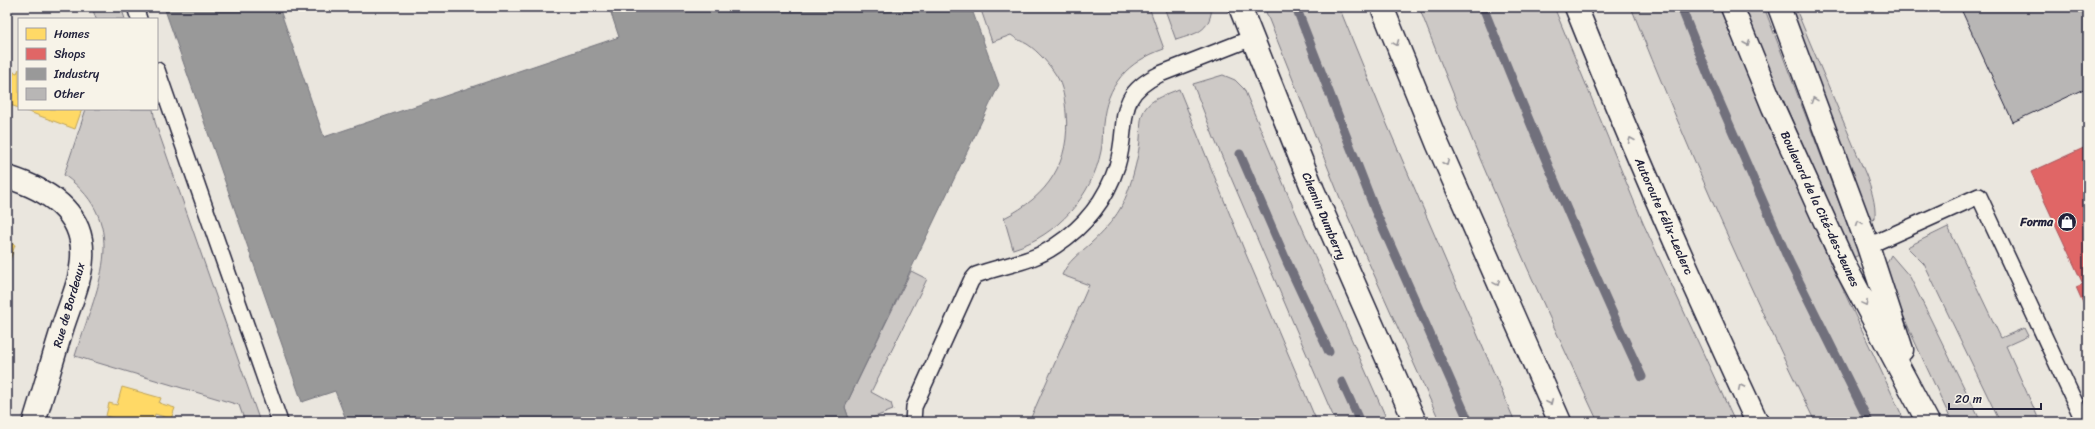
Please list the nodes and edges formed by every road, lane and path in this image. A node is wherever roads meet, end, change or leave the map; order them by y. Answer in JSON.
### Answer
{"nodes":[{"id":1,"x":135,"y":7,"type":"edge"},
{"id":2,"x":1240,"y":7,"type":"edge"},
{"id":3,"x":1382,"y":7,"type":"edge"},
{"id":4,"x":1576,"y":7,"type":"edge"},
{"id":5,"x":1732,"y":7,"type":"edge"},
{"id":6,"x":1779,"y":7,"type":"edge"},
{"id":7,"x":139,"y":18,"type":"edge"},
{"id":8,"x":1252,"y":38,"type":"junction"},
{"id":9,"x":158,"y":73,"type":"edge"},
{"id":10,"x":7,"y":177,"type":"edge"},
{"id":11,"x":1868,"y":246,"type":"junction"},
{"id":12,"x":1924,"y":413,"type":"edge"},
{"id":13,"x":34,"y":422,"type":"edge"},
{"id":14,"x":280,"y":422,"type":"edge"},
{"id":15,"x":913,"y":422,"type":"edge"},
{"id":16,"x":1415,"y":422,"type":"edge"},
{"id":17,"x":1560,"y":422,"type":"edge"},
{"id":18,"x":1757,"y":422,"type":"edge"},
{"id":19,"x":2084,"y":422,"type":"edge"}],
"edges":[{"from":1,"to":7,"type":"lane"},
{"from":2,"to":8,"type":"main road","name":"Chemin Dumberry"},
{"from":3,"to":17,"type":"main road","one_way":true},
{"from":18,"to":4,"type":"main road","name":"Autoroute Félix-Leclerc","one_way":true},
{"from":5,"to":12,"type":"main road","name":"Boulevard de la Cité-des-Jeunes","one_way":true},
{"from":11,"to":6,"type":"main road","name":"Boulevard de la Cité-des-Jeunes","one_way":true},
{"from":8,"to":15,"type":"lane"},
{"from":8,"to":16,"type":"main road","name":"Chemin Dumberry"},
{"from":9,"to":14,"type":"lane"},
{"from":10,"to":13,"type":"main road","name":"Rue de Bordeaux"},
{"from":11,"to":12,"type":"main road","name":"Boulevard de la Cité-des-Jeunes"},
{"from":11,"to":19,"type":"lane"}]}
